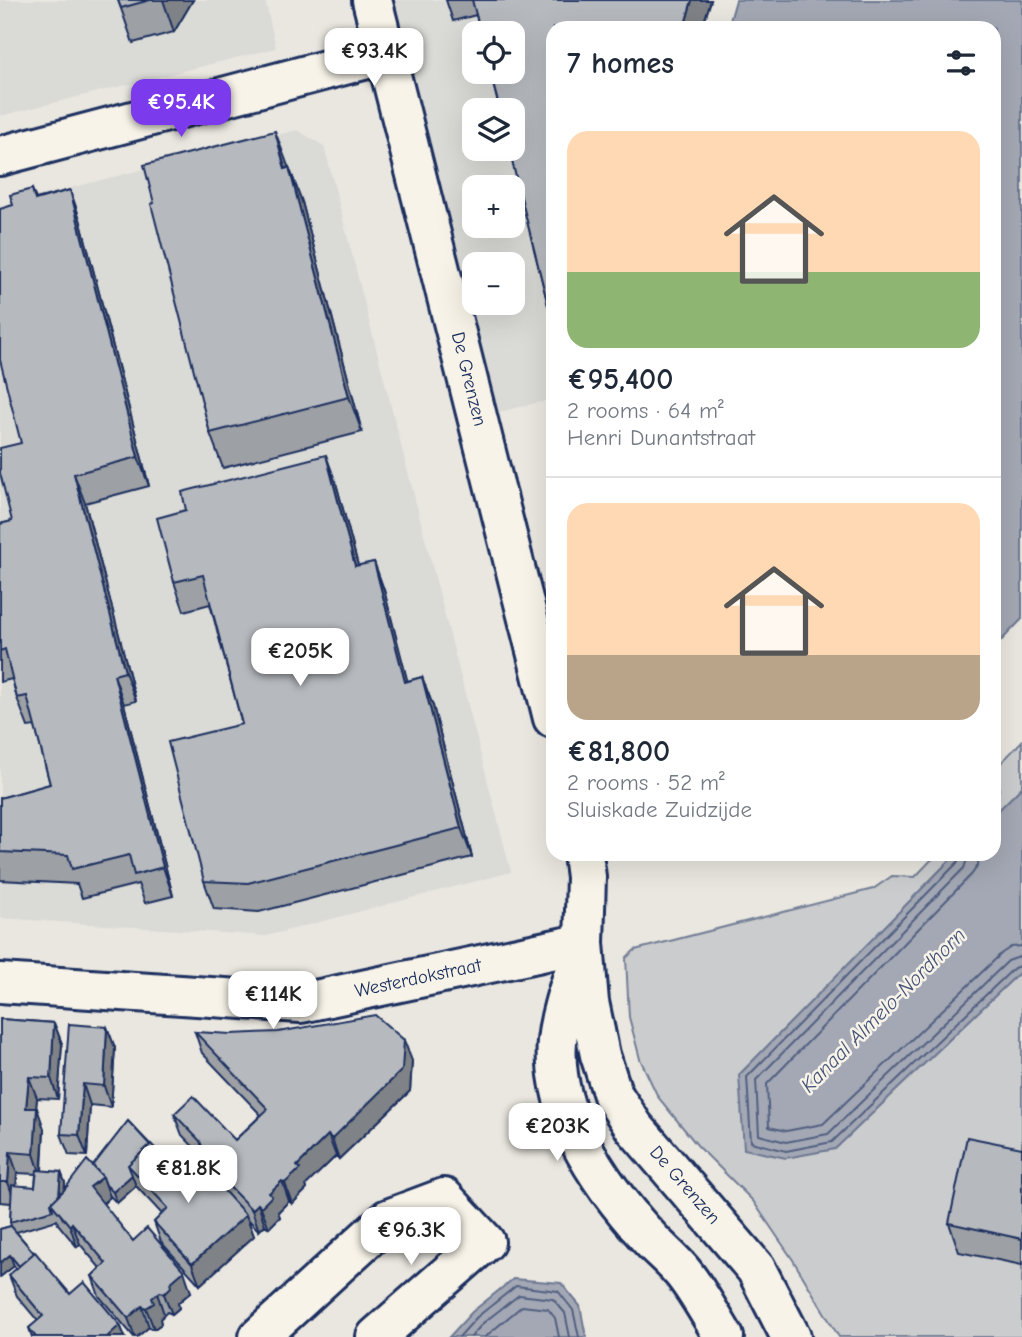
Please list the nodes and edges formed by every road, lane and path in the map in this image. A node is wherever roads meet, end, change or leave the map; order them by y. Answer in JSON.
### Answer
{"nodes":[{"id":1,"x":372,"y":0,"type":"edge"},
{"id":2,"x":386,"y":54,"type":"junction"},
{"id":3,"x":0,"y":156,"type":"edge"},
{"id":4,"x":546,"y":690,"type":"edge"},
{"id":5,"x":584,"y":861,"type":"edge"},
{"id":6,"x":584,"y":943,"type":"junction"},
{"id":7,"x":0,"y":983,"type":"edge"},
{"id":8,"x":259,"y":1337,"type":"edge"},
{"id":9,"x":376,"y":1337,"type":"edge"},
{"id":10,"x":724,"y":1337,"type":"edge"},
{"id":11,"x":791,"y":1337,"type":"edge"}],
"edges":[{"from":1,"to":2,"type":"street","name":"De Grenzen"},
{"from":2,"to":3,"type":"street"},
{"from":2,"to":4,"type":"street","name":"De Grenzen"},
{"from":5,"to":6,"type":"street","name":"De Grenzen"},
{"from":6,"to":7,"type":"street","name":"Westerdokstraat"},
{"from":6,"to":10,"type":"street","name":"De Grenzen"},
{"from":6,"to":11,"type":"street","name":"De Grenzen"},
{"from":8,"to":9,"type":"street"}]}
